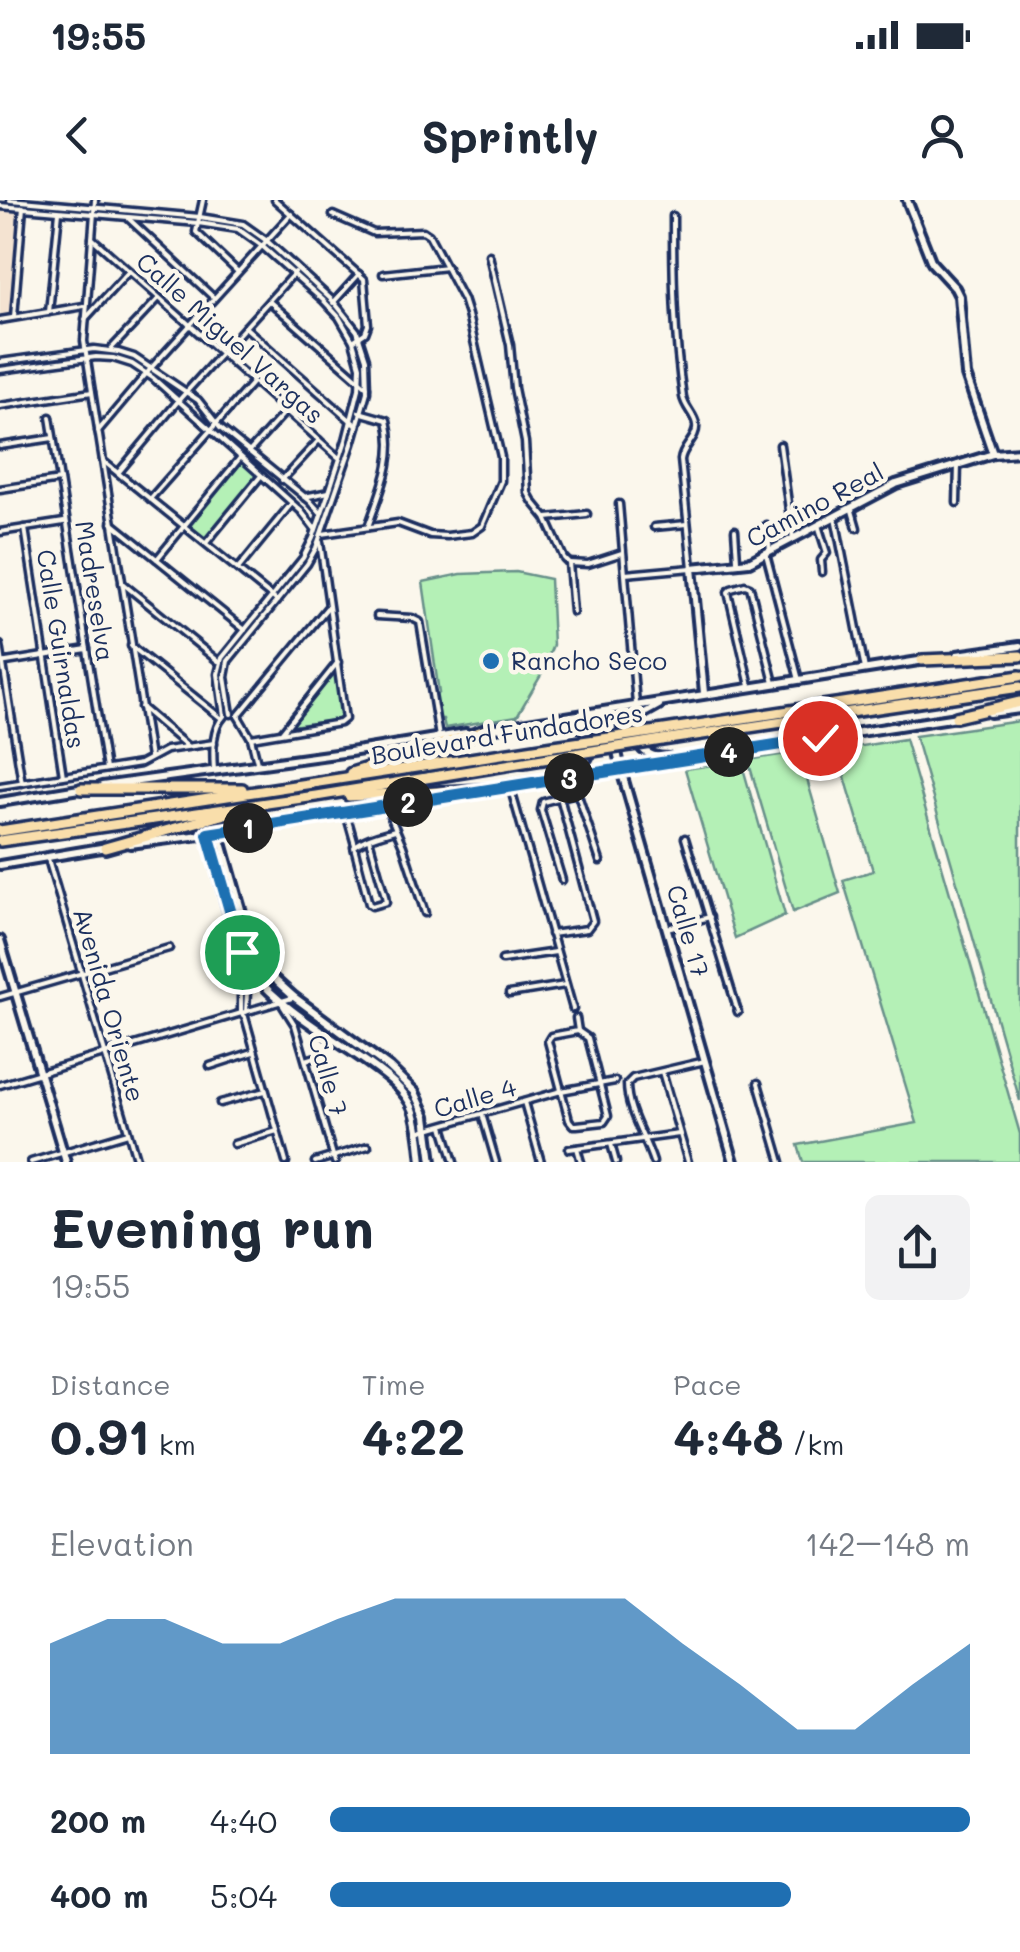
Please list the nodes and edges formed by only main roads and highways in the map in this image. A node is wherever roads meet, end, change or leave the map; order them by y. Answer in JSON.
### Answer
{"nodes":[{"id":1,"x":907,"y":200,"type":"edge"},
{"id":2,"x":1020,"y":452,"type":"edge"},
{"id":3,"x":993,"y":454,"type":"junction"},
{"id":4,"x":1020,"y":646,"type":"edge"},
{"id":5,"x":1020,"y":656,"type":"edge"},
{"id":6,"x":922,"y":660,"type":"junction"},
{"id":7,"x":1020,"y":676,"type":"edge"},
{"id":8,"x":1020,"y":687,"type":"edge"},
{"id":9,"x":704,"y":693,"type":"junction"},
{"id":10,"x":678,"y":697,"type":"junction"},
{"id":11,"x":1020,"y":706,"type":"edge"},
{"id":12,"x":608,"y":710,"type":"junction"},
{"id":13,"x":956,"y":718,"type":"joint"},
{"id":14,"x":546,"y":720,"type":"junction"},
{"id":15,"x":486,"y":730,"type":"junction"},
{"id":16,"x":660,"y":735,"type":"junction"},
{"id":17,"x":696,"y":758,"type":"junction"},
{"id":18,"x":621,"y":770,"type":"junction"},
{"id":19,"x":550,"y":780,"type":"junction"},
{"id":20,"x":327,"y":782,"type":"junction"},
{"id":21,"x":81,"y":789,"type":"junction"},
{"id":22,"x":489,"y":789,"type":"junction"},
{"id":23,"x":270,"y":790,"type":"junction"},
{"id":24,"x":316,"y":796,"type":"junction"},
{"id":25,"x":0,"y":804,"type":"edge"},
{"id":26,"x":254,"y":804,"type":"junction"},
{"id":27,"x":0,"y":831,"type":"edge"},
{"id":28,"x":36,"y":831,"type":"junction"},
{"id":29,"x":218,"y":832,"type":"junction"},
{"id":30,"x":208,"y":834,"type":"junction"},
{"id":31,"x":0,"y":842,"type":"edge"},
{"id":32,"x":104,"y":848,"type":"junction"},
{"id":33,"x":0,"y":861,"type":"edge"},
{"id":34,"x":0,"y":940,"type":"edge"},
{"id":35,"x":66,"y":1162,"type":"edge"},
{"id":36,"x":422,"y":1162,"type":"edge"},
{"id":37,"x":432,"y":1162,"type":"edge"},
{"id":38,"x":734,"y":1162,"type":"edge"}],
"edges":[{"from":1,"to":3,"type":"main road"},
{"from":2,"to":3,"type":"main road","name":"Camino Real"},
{"from":3,"to":9,"type":"main road","name":"Camino Real"},
{"from":4,"to":6,"type":"main road"},
{"from":5,"to":6,"type":"highway"},
{"from":6,"to":9,"type":"main road"},
{"from":7,"to":16,"type":"highway","name":"Boulevard Fundadores"},
{"from":8,"to":16,"type":"highway","name":"Boulevard Fundadores"},
{"from":9,"to":10,"type":"main road"},
{"from":10,"to":12,"type":"main road"},
{"from":10,"to":17,"type":"main road"},
{"from":11,"to":13,"type":"highway"},
{"from":12,"to":14,"type":"main road"},
{"from":12,"to":18,"type":"main road","name":"Calle 17"},
{"from":13,"to":17,"type":"main road"},
{"from":14,"to":15,"type":"main road"},
{"from":14,"to":19,"type":"main road"},
{"from":15,"to":20,"type":"highway"},
{"from":15,"to":21,"type":"main road"},
{"from":16,"to":20,"type":"highway","name":"Boulevard Fundadores","bridge":true},
{"from":16,"to":24,"type":"highway","name":"Boulevard Fundadores","bridge":true},
{"from":17,"to":18,"type":"main road"},
{"from":18,"to":19,"type":"main road"},
{"from":18,"to":38,"type":"main road","name":"Calle 17"},
{"from":19,"to":22,"type":"main road"},
{"from":20,"to":23,"type":"highway","name":"Boulevard Fundadores"},
{"from":21,"to":23,"type":"highway"},
{"from":21,"to":25,"type":"main road"},
{"from":22,"to":24,"type":"highway"},
{"from":22,"to":29,"type":"main road"},
{"from":23,"to":28,"type":"highway","name":"Boulevard Fundadores"},
{"from":24,"to":26,"type":"highway","name":"Boulevard Fundadores"},
{"from":26,"to":28,"type":"highway","name":"Boulevard Fundadores"},
{"from":26,"to":32,"type":"highway"},
{"from":27,"to":28,"type":"highway","name":"Boulevard Fundadores"},
{"from":28,"to":31,"type":"highway","name":"Boulevard Fundadores"},
{"from":29,"to":30,"type":"main road"},
{"from":29,"to":37,"type":"main road"},
{"from":30,"to":32,"type":"main road"},
{"from":30,"to":36,"type":"main road"},
{"from":32,"to":33,"type":"main road"},
{"from":34,"to":35,"type":"main road"}]}
